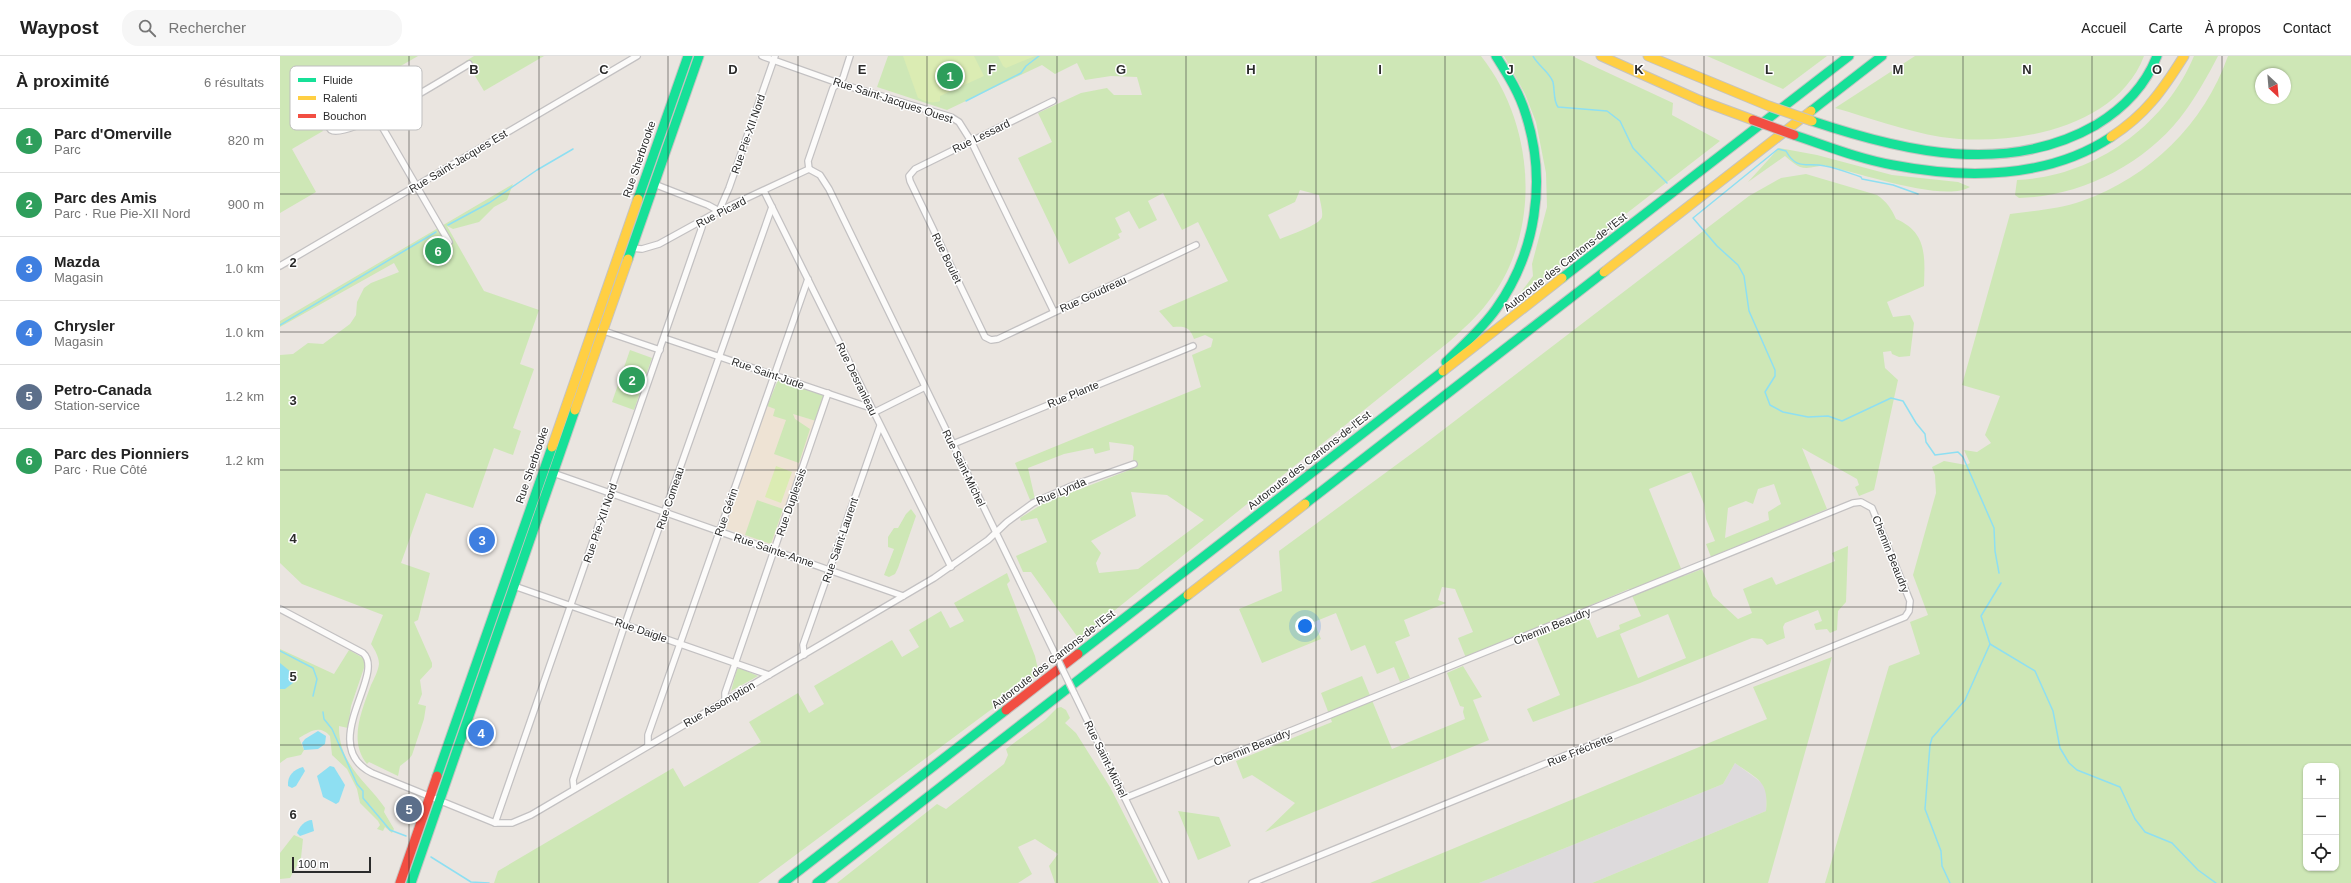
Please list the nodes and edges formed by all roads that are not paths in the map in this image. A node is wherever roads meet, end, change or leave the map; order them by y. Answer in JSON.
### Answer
{"nodes":[{"id":1,"x":636,"y":56,"type":"edge"},
{"id":2,"x":688,"y":56,"type":"edge"},
{"id":3,"x":699,"y":56,"type":"edge"},
{"id":4,"x":762,"y":56,"type":"edge"},
{"id":5,"x":850,"y":56,"type":"edge"},
{"id":6,"x":1496,"y":56,"type":"edge"},
{"id":7,"x":1601,"y":56,"type":"edge"},
{"id":8,"x":1648,"y":56,"type":"edge"},
{"id":9,"x":1849,"y":56,"type":"edge"},
{"id":10,"x":1882,"y":56,"type":"edge"},
{"id":11,"x":2157,"y":56,"type":"edge"},
{"id":12,"x":2184,"y":56,"type":"edge"},
{"id":13,"x":775,"y":58,"type":"edge"},
{"id":14,"x":469,"y":64,"type":"dead end"},
{"id":15,"x":838,"y":83,"type":"junction"},
{"id":16,"x":422,"y":92,"type":"edge"},
{"id":17,"x":1053,"y":101,"type":"dead end"},
{"id":18,"x":331,"y":130,"type":"edge"},
{"id":19,"x":342,"y":130,"type":"edge"},
{"id":20,"x":384,"y":130,"type":"edge"},
{"id":21,"x":971,"y":141,"type":"junction"},
{"id":22,"x":809,"y":169,"type":"junction"},
{"id":23,"x":910,"y":174,"type":"joint"},
{"id":24,"x":654,"y":184,"type":"junction"},
{"id":25,"x":416,"y":186,"type":"junction"},
{"id":26,"x":764,"y":191,"type":"junction"},
{"id":27,"x":772,"y":207,"type":"junction"},
{"id":28,"x":719,"y":211,"type":"junction"},
{"id":29,"x":702,"y":222,"type":"junction"},
{"id":30,"x":449,"y":242,"type":"dead end"},
{"id":31,"x":1196,"y":245,"type":"dead end"},
{"id":32,"x":632,"y":248,"type":"junction"},
{"id":33,"x":280,"y":266,"type":"edge"},
{"id":34,"x":808,"y":279,"type":"junction"},
{"id":35,"x":1054,"y":312,"type":"junction"},
{"id":36,"x":598,"y":329,"type":"junction"},
{"id":37,"x":664,"y":338,"type":"junction"},
{"id":38,"x":989,"y":339,"type":"joint"},
{"id":39,"x":1193,"y":346,"type":"dead end"},
{"id":40,"x":660,"y":350,"type":"junction"},
{"id":41,"x":719,"y":356,"type":"junction"},
{"id":42,"x":774,"y":375,"type":"junction"},
{"id":43,"x":925,"y":387,"type":"junction"},
{"id":44,"x":1421,"y":388,"type":"junction"},
{"id":45,"x":828,"y":393,"type":"junction"},
{"id":46,"x":872,"y":410,"type":"junction"},
{"id":47,"x":880,"y":426,"type":"junction"},
{"id":48,"x":953,"y":444,"type":"junction"},
{"id":49,"x":1134,"y":464,"type":"dead end"},
{"id":50,"x":553,"y":473,"type":"junction"},
{"id":51,"x":610,"y":493,"type":"junction"},
{"id":52,"x":665,"y":512,"type":"junction"},
{"id":53,"x":720,"y":531,"type":"junction"},
{"id":54,"x":996,"y":533,"type":"junction"},
{"id":55,"x":775,"y":552,"type":"junction"},
{"id":56,"x":951,"y":567,"type":"junction"},
{"id":57,"x":830,"y":570,"type":"junction"},
{"id":58,"x":514,"y":586,"type":"junction"},
{"id":59,"x":903,"y":596,"type":"junction"},
{"id":60,"x":571,"y":606,"type":"junction"},
{"id":61,"x":280,"y":609,"type":"edge"},
{"id":62,"x":1908,"y":614,"type":"joint"},
{"id":63,"x":625,"y":624,"type":"junction"},
{"id":64,"x":680,"y":644,"type":"junction"},
{"id":65,"x":804,"y":655,"type":"junction"},
{"id":66,"x":735,"y":663,"type":"junction"},
{"id":67,"x":769,"y":675,"type":"junction"},
{"id":68,"x":725,"y":700,"type":"junction"},
{"id":69,"x":648,"y":745,"type":"junction"},
{"id":70,"x":574,"y":789,"type":"junction"},
{"id":71,"x":429,"y":797,"type":"junction"},
{"id":72,"x":1125,"y":798,"type":"junction"},
{"id":73,"x":438,"y":800,"type":"junction"},
{"id":74,"x":495,"y":822,"type":"junction"},
{"id":75,"x":400,"y":883,"type":"edge"},
{"id":76,"x":411,"y":883,"type":"edge"},
{"id":77,"x":783,"y":883,"type":"edge"},
{"id":78,"x":817,"y":883,"type":"edge"},
{"id":79,"x":1166,"y":883,"type":"edge"},
{"id":80,"x":1252,"y":883,"type":"edge"}],
"edges":[{"from":1,"to":25,"type":"street","name":"Rue Saint-Jacques Est"},
{"from":2,"to":36,"type":"main road","name":"Rue Sherbrooke"},
{"from":3,"to":24,"type":"main road","name":"Rue Sherbrooke"},
{"from":4,"to":13,"type":"street","name":"Rue Saint-Jacques Ouest"},
{"from":5,"to":15,"type":"street"},
{"from":6,"to":44,"type":"main road"},
{"from":7,"to":12,"type":"main road","bridge":true},
{"from":8,"to":11,"type":"main road","bridge":true},
{"from":9,"to":44,"type":"main road","name":"Autoroute des Cantons-de-l'Est"},
{"from":10,"to":78,"type":"main road"},
{"from":13,"to":15,"type":"street","name":"Rue Saint-Jacques Ouest"},
{"from":13,"to":28,"type":"street","name":"Rue Pie-XII Nord"},
{"from":14,"to":16,"type":"street"},
{"from":15,"to":21,"type":"street","name":"Rue Saint-Jacques Ouest"},
{"from":15,"to":22,"type":"street"},
{"from":17,"to":21,"type":"street","name":"Rue Lessard"},
{"from":18,"to":19,"type":"street"},
{"from":20,"to":25,"type":"street"},
{"from":21,"to":23,"type":"street","name":"Rue Lessard"},
{"from":21,"to":35,"type":"street","name":"Rue Saint-Jacques Ouest"},
{"from":22,"to":26,"type":"street","name":"Rue Picard"},
{"from":22,"to":43,"type":"street","name":"Rue Saint-Michel"},
{"from":23,"to":38,"type":"street","name":"Rue Boulet"},
{"from":24,"to":28,"type":"street"},
{"from":24,"to":32,"type":"main road","name":"Rue Sherbrooke"},
{"from":25,"to":30,"type":"street"},
{"from":25,"to":33,"type":"street","name":"Rue Saint-Jacques Est"},
{"from":26,"to":27,"type":"street","name":"Rue Desranleau"},
{"from":26,"to":28,"type":"street","name":"Rue Picard"},
{"from":27,"to":34,"type":"street","name":"Rue Desranleau"},
{"from":27,"to":41,"type":"street","name":"Rue Comeau"},
{"from":28,"to":29,"type":"street","name":"Rue Picard"},
{"from":29,"to":32,"type":"street","name":"Rue Picard"},
{"from":29,"to":37,"type":"street","name":"Rue Pie-XII Nord"},
{"from":31,"to":35,"type":"street","name":"Rue Goudreau"},
{"from":32,"to":36,"type":"main road","name":"Rue Sherbrooke"},
{"from":34,"to":42,"type":"street","name":"Rue Gérin"},
{"from":34,"to":46,"type":"street","name":"Rue Desranleau"},
{"from":35,"to":38,"type":"street","name":"Rue Goudreau"},
{"from":36,"to":40,"type":"street"},
{"from":36,"to":50,"type":"main road","name":"Rue Sherbrooke"},
{"from":36,"to":71,"type":"main road","name":"Rue Sherbrooke"},
{"from":37,"to":40,"type":"street","name":"Rue Pie-XII Nord"},
{"from":37,"to":41,"type":"street","name":"Rue Saint-Jude"},
{"from":39,"to":48,"type":"street","name":"Rue Plante"},
{"from":40,"to":51,"type":"street","name":"Rue Pie-XII Nord"},
{"from":41,"to":42,"type":"street","name":"Rue Saint-Jude"},
{"from":41,"to":52,"type":"street","name":"Rue Comeau"},
{"from":42,"to":45,"type":"street","name":"Rue Saint-Jude"},
{"from":42,"to":53,"type":"street","name":"Rue Gérin"},
{"from":43,"to":46,"type":"street"},
{"from":43,"to":48,"type":"street","name":"Rue Saint-Michel"},
{"from":44,"to":77,"type":"main road","name":"Autoroute des Cantons-de-l'Est"},
{"from":45,"to":46,"type":"street","name":"Rue Saint-Jude"},
{"from":45,"to":55,"type":"street","name":"Rue Duplessis"},
{"from":46,"to":47,"type":"street","name":"Rue Desranleau"},
{"from":47,"to":56,"type":"street","name":"Rue Desranleau"},
{"from":47,"to":57,"type":"street","name":"Rue Saint-Laurent"},
{"from":48,"to":54,"type":"street","name":"Rue Saint-Michel"},
{"from":49,"to":54,"type":"street","name":"Rue Lynda"},
{"from":50,"to":51,"type":"street","name":"Rue Sainte-Anne"},
{"from":50,"to":58,"type":"main road","name":"Rue Sherbrooke"},
{"from":51,"to":52,"type":"street","name":"Rue Sainte-Anne"},
{"from":51,"to":60,"type":"street","name":"Rue Pie-XII Nord"},
{"from":52,"to":53,"type":"street","name":"Rue Sainte-Anne"},
{"from":52,"to":63,"type":"street","name":"Rue Comeau"},
{"from":53,"to":55,"type":"street","name":"Rue Sainte-Anne"},
{"from":53,"to":64,"type":"street","name":"Rue Gérin"},
{"from":54,"to":56,"type":"street","name":"Rue Assomption"},
{"from":54,"to":72,"type":"street","name":"Rue Saint-Michel","bridge":true},
{"from":55,"to":57,"type":"street","name":"Rue Sainte-Anne"},
{"from":55,"to":66,"type":"street","name":"Rue Duplessis"},
{"from":56,"to":59,"type":"street","name":"Rue Assomption"},
{"from":57,"to":59,"type":"street","name":"Rue Sainte-Anne"},
{"from":57,"to":65,"type":"street","name":"Rue Saint-Laurent"},
{"from":58,"to":60,"type":"street","name":"Rue Daigle"},
{"from":58,"to":73,"type":"main road","name":"Rue Sherbrooke"},
{"from":59,"to":65,"type":"street","name":"Rue Assomption"},
{"from":60,"to":63,"type":"street","name":"Rue Daigle"},
{"from":60,"to":74,"type":"street","name":"Rue Pie-XII Nord"},
{"from":61,"to":71,"type":"street","name":"Rue Assomption"},
{"from":62,"to":72,"type":"street","name":"Chemin Beaudry"},
{"from":62,"to":80,"type":"street","name":"Rue Fréchette"},
{"from":63,"to":64,"type":"street","name":"Rue Daigle"},
{"from":63,"to":70,"type":"street","name":"Rue Comeau"},
{"from":64,"to":66,"type":"street","name":"Rue Daigle"},
{"from":64,"to":69,"type":"street","name":"Rue Gérin"},
{"from":65,"to":67,"type":"street","name":"Rue Assomption"},
{"from":66,"to":67,"type":"street","name":"Rue Daigle"},
{"from":66,"to":68,"type":"street","name":"Rue Duplessis"},
{"from":67,"to":68,"type":"street","name":"Rue Assomption"},
{"from":68,"to":69,"type":"street","name":"Rue Assomption"},
{"from":69,"to":70,"type":"street","name":"Rue Assomption"},
{"from":70,"to":74,"type":"street","name":"Rue Assomption"},
{"from":71,"to":73,"type":"street","name":"Rue Assomption"},
{"from":71,"to":75,"type":"main road","name":"Rue Sherbrooke"},
{"from":72,"to":79,"type":"street","name":"Rue Saint-Michel"},
{"from":73,"to":74,"type":"street","name":"Rue Assomption"},
{"from":73,"to":76,"type":"main road","name":"Rue Sherbrooke"}]}
